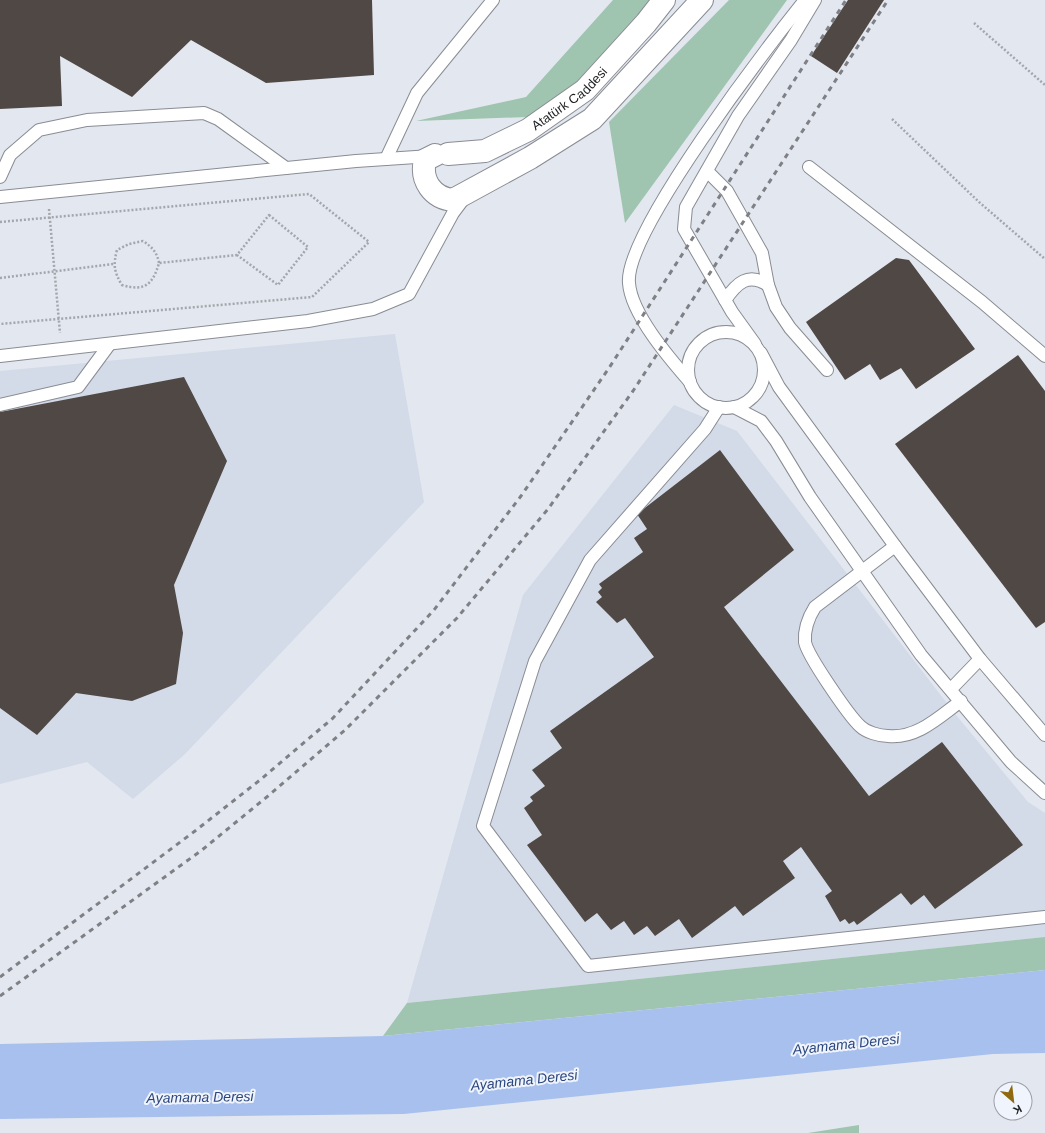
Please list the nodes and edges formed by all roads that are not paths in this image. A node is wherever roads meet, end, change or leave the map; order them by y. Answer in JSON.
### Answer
{"nodes":[{"id":1,"x":493,"y":0,"type":"edge"},
{"id":2,"x":664,"y":0,"type":"edge"},
{"id":3,"x":702,"y":0,"type":"edge"},
{"id":4,"x":805,"y":0,"type":"edge"},
{"id":5,"x":815,"y":0,"type":"edge"},
{"id":6,"x":442,"y":155,"type":"junction"},
{"id":7,"x":386,"y":159,"type":"junction"},
{"id":8,"x":810,"y":167,"type":"dead end"},
{"id":9,"x":286,"y":168,"type":"junction"},
{"id":10,"x":707,"y":171,"type":"junction"},
{"id":11,"x":0,"y":177,"type":"edge"},
{"id":12,"x":468,"y":192,"type":"junction"},
{"id":13,"x":0,"y":197,"type":"edge"},
{"id":14,"x":768,"y":285,"type":"junction"},
{"id":15,"x":725,"y":300,"type":"junction"},
{"id":16,"x":109,"y":345,"type":"junction"},
{"id":17,"x":758,"y":349,"type":"junction"},
{"id":18,"x":0,"y":356,"type":"edge"},
{"id":19,"x":1045,"y":356,"type":"edge"},
{"id":20,"x":827,"y":370,"type":"dead end"},
{"id":21,"x":690,"y":382,"type":"junction"},
{"id":22,"x":0,"y":405,"type":"edge"},
{"id":23,"x":719,"y":407,"type":"junction"},
{"id":24,"x":734,"y":407,"type":"junction"},
{"id":25,"x":895,"y":546,"type":"junction"},
{"id":26,"x":862,"y":572,"type":"junction"},
{"id":27,"x":980,"y":659,"type":"junction"},
{"id":28,"x":951,"y":689,"type":"junction"},
{"id":29,"x":961,"y":701,"type":"junction"},
{"id":30,"x":1045,"y":735,"type":"edge"},
{"id":31,"x":1045,"y":793,"type":"edge"},
{"id":32,"x":1045,"y":917,"type":"edge"}],
"edges":[{"from":1,"to":7,"type":"lane"},
{"from":2,"to":6,"type":"street","name":"Atatürk Caddesi"},
{"from":3,"to":12,"type":"street"},
{"from":4,"to":21,"type":"lane"},
{"from":5,"to":10,"type":"lane"},
{"from":6,"to":7,"type":"lane"},
{"from":6,"to":12,"type":"street"},
{"from":7,"to":9,"type":"lane"},
{"from":8,"to":19,"type":"lane"},
{"from":9,"to":11,"type":"lane"},
{"from":9,"to":13,"type":"lane"},
{"from":10,"to":14,"type":"lane"},
{"from":10,"to":15,"type":"lane"},
{"from":12,"to":16,"type":"lane"},
{"from":14,"to":15,"type":"lane"},
{"from":14,"to":20,"type":"lane"},
{"from":15,"to":17,"type":"lane"},
{"from":16,"to":18,"type":"lane"},
{"from":16,"to":22,"type":"lane"},
{"from":17,"to":21,"type":"lane"},
{"from":17,"to":24,"type":"lane"},
{"from":17,"to":25,"type":"lane"},
{"from":21,"to":23,"type":"lane"},
{"from":23,"to":24,"type":"lane"},
{"from":23,"to":32,"type":"lane"},
{"from":24,"to":26,"type":"lane"},
{"from":25,"to":26,"type":"lane"},
{"from":25,"to":27,"type":"lane"},
{"from":26,"to":28,"type":"lane"},
{"from":26,"to":29,"type":"lane"},
{"from":27,"to":28,"type":"lane"},
{"from":27,"to":30,"type":"lane"},
{"from":28,"to":29,"type":"lane"},
{"from":29,"to":31,"type":"lane"}]}
